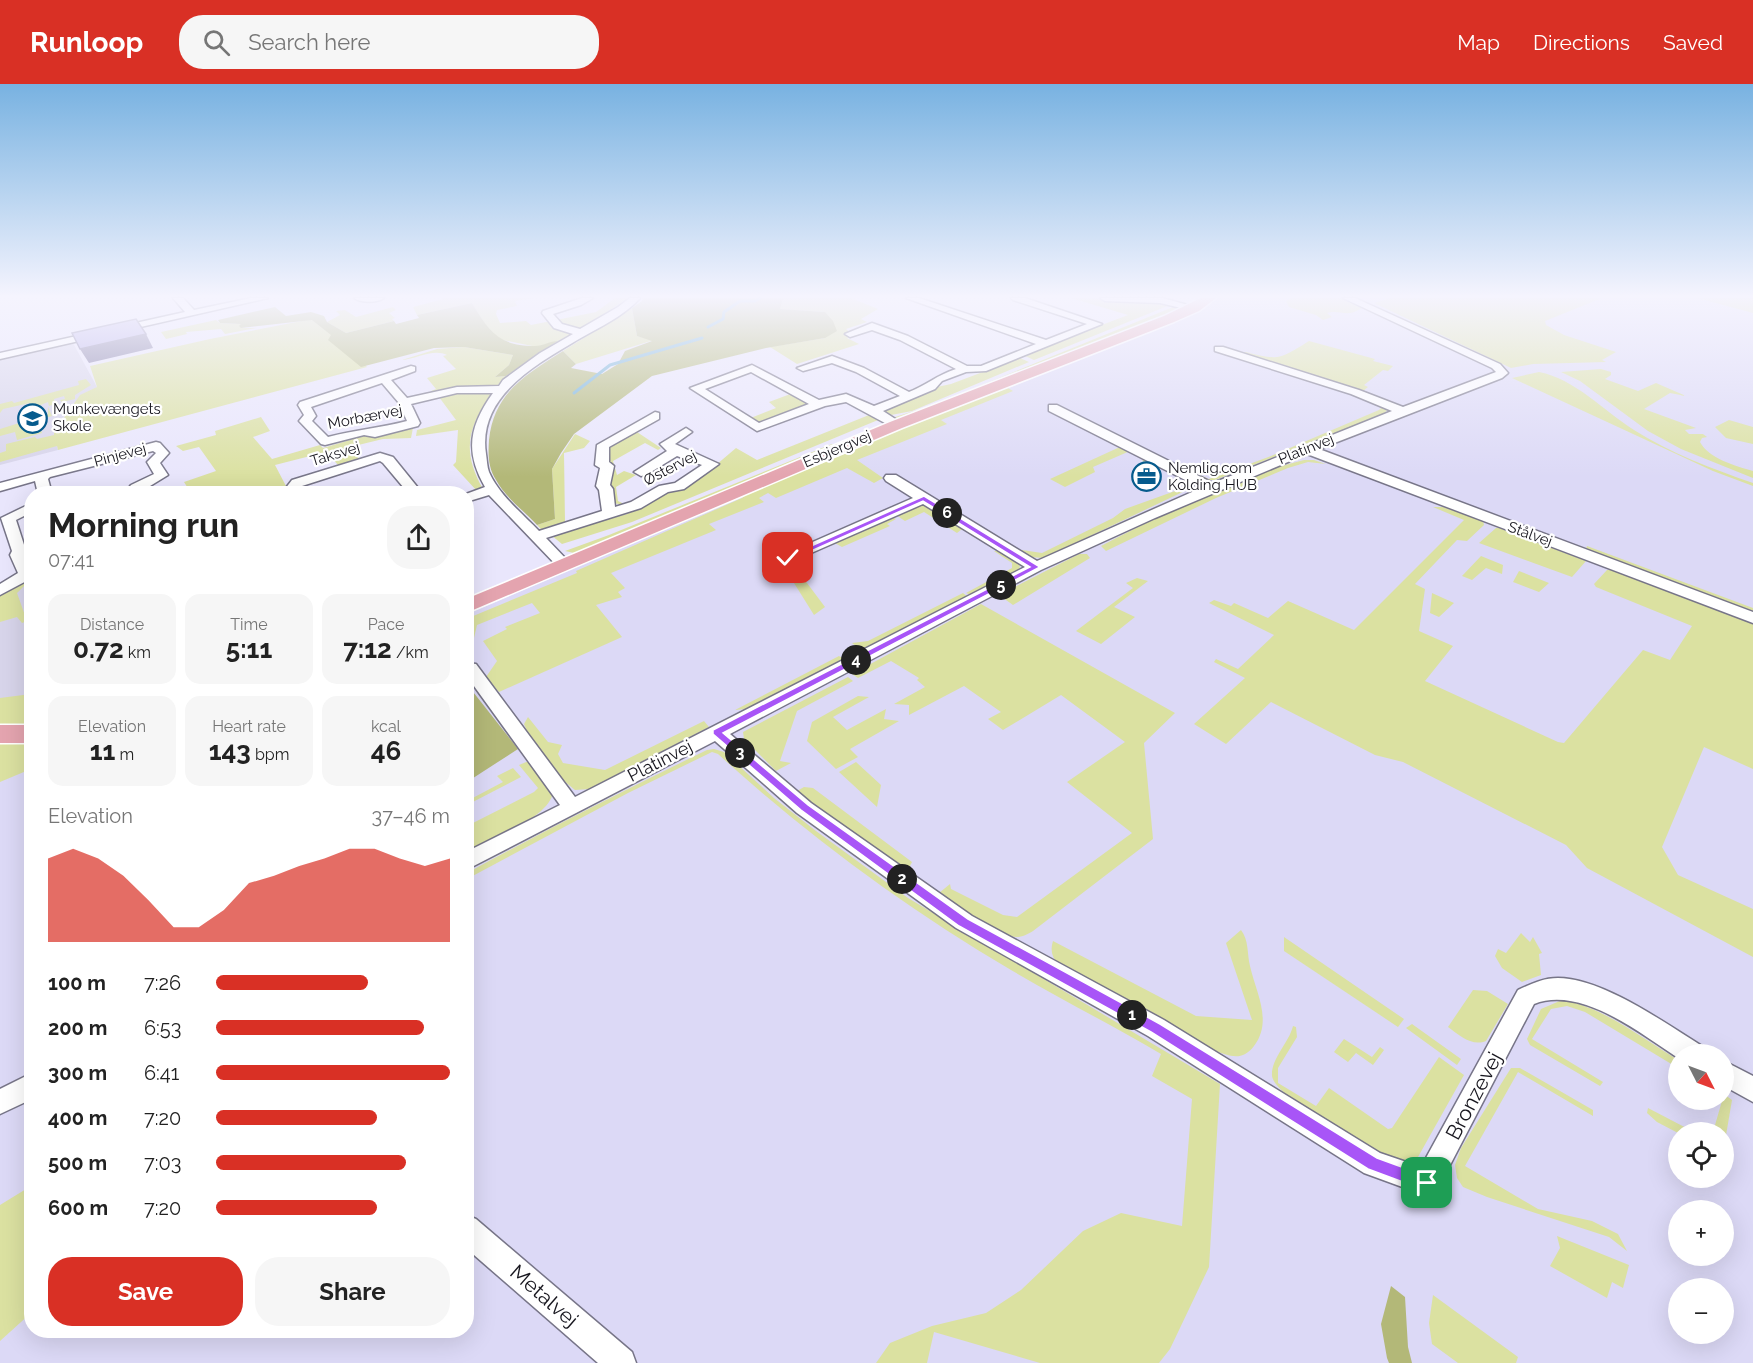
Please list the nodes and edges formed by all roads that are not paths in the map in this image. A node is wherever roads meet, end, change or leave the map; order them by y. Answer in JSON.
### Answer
{"nodes":[{"id":1,"x":541,"y":358,"type":"edge"},
{"id":2,"x":943,"y":358,"type":"edge"},
{"id":3,"x":1011,"y":358,"type":"edge"},
{"id":4,"x":1067,"y":358,"type":"edge"},
{"id":5,"x":1247,"y":358,"type":"edge"},
{"id":6,"x":1475,"y":358,"type":"edge"},
{"id":7,"x":803,"y":368,"type":"dead end"},
{"id":8,"x":411,"y":369,"type":"dead end"},
{"id":9,"x":965,"y":369,"type":"junction"},
{"id":10,"x":384,"y":379,"type":"junction"},
{"id":11,"x":502,"y":389,"type":"junction"},
{"id":12,"x":909,"y":396,"type":"junction"},
{"id":13,"x":404,"y":402,"type":"junction"},
{"id":14,"x":820,"y":405,"type":"junction"},
{"id":15,"x":1053,"y":408,"type":"dead end"},
{"id":16,"x":872,"y":411,"type":"junction"},
{"id":17,"x":1402,"y":411,"type":"junction"},
{"id":18,"x":655,"y":416,"type":"dead end"},
{"id":19,"x":896,"y":425,"type":"junction"},
{"id":20,"x":686,"y":432,"type":"dead end"},
{"id":21,"x":1307,"y":449,"type":"junction"},
{"id":22,"x":676,"y":451,"type":"junction"},
{"id":23,"x":641,"y":472,"type":"dead end"},
{"id":24,"x":45,"y":474,"type":"junction"},
{"id":25,"x":891,"y":478,"type":"dead end"},
{"id":26,"x":43,"y":486,"type":"edge"},
{"id":27,"x":142,"y":486,"type":"edge"},
{"id":28,"x":294,"y":486,"type":"edge"},
{"id":29,"x":410,"y":486,"type":"edge"},
{"id":30,"x":0,"y":487,"type":"edge"},
{"id":31,"x":1212,"y":488,"type":"junction"},
{"id":32,"x":493,"y":489,"type":"junction"},
{"id":33,"x":474,"y":495,"type":"edge"},
{"id":34,"x":924,"y":498,"type":"junction"},
{"id":35,"x":24,"y":511,"type":"edge"},
{"id":36,"x":609,"y":514,"type":"junction"},
{"id":37,"x":537,"y":536,"type":"junction"},
{"id":38,"x":788,"y":558,"type":"dead end"},
{"id":39,"x":564,"y":565,"type":"junction"},
{"id":40,"x":1036,"y":567,"type":"junction"},
{"id":41,"x":24,"y":569,"type":"edge"},
{"id":42,"x":24,"y":575,"type":"edge"},
{"id":43,"x":0,"y":590,"type":"edge"},
{"id":44,"x":474,"y":604,"type":"edge"},
{"id":45,"x":1753,"y":618,"type":"edge"},
{"id":46,"x":474,"y":673,"type":"edge"},
{"id":47,"x":716,"y":732,"type":"junction"},
{"id":48,"x":0,"y":734,"type":"edge"},
{"id":49,"x":24,"y":734,"type":"edge"},
{"id":50,"x":572,"y":807,"type":"junction"},
{"id":51,"x":474,"y":858,"type":"edge"},
{"id":52,"x":1676,"y":1044,"type":"edge"},
{"id":53,"x":1734,"y":1079,"type":"edge"},
{"id":54,"x":24,"y":1089,"type":"edge"},
{"id":55,"x":1753,"y":1090,"type":"edge"},
{"id":56,"x":0,"y":1102,"type":"edge"},
{"id":57,"x":474,"y":1236,"type":"edge"},
{"id":58,"x":621,"y":1363,"type":"edge"}],
"edges":[{"from":1,"to":11,"type":"street"},
{"from":2,"to":9,"type":"street"},
{"from":3,"to":9,"type":"street"},
{"from":4,"to":19,"type":"main road","name":"Esbjergvej"},
{"from":5,"to":17,"type":"street"},
{"from":6,"to":17,"type":"street","name":"Platinvej"},
{"from":7,"to":12,"type":"street"},
{"from":8,"to":10,"type":"street","name":"Morbærvej"},
{"from":9,"to":12,"type":"street"},
{"from":10,"to":13,"type":"street","name":"Morbærvej"},
{"from":10,"to":13,"type":"street","name":"Morbærvej"},
{"from":11,"to":13,"type":"street","name":"Morbærvej"},
{"from":11,"to":32,"type":"street"},
{"from":12,"to":16,"type":"street"},
{"from":14,"to":14,"type":"street"},
{"from":14,"to":16,"type":"street"},
{"from":15,"to":31,"type":"street"},
{"from":16,"to":19,"type":"street"},
{"from":17,"to":21,"type":"street","name":"Platinvej"},
{"from":18,"to":36,"type":"street"},
{"from":19,"to":39,"type":"main road","name":"Esbjergvej"},
{"from":20,"to":22,"type":"street","name":"Østervej"},
{"from":21,"to":31,"type":"street","name":"Platinvej"},
{"from":21,"to":45,"type":"street","name":"Stålvej"},
{"from":22,"to":23,"type":"street","name":"Østervej"},
{"from":22,"to":36,"type":"street","name":"Østervej"},
{"from":24,"to":26,"type":"street"},
{"from":24,"to":27,"type":"street","name":"Pinjevej"},
{"from":24,"to":30,"type":"street","name":"Pinjevej"},
{"from":25,"to":34,"type":"street"},
{"from":28,"to":29,"type":"street","name":"Taksvej"},
{"from":31,"to":40,"type":"street","name":"Platinvej"},
{"from":32,"to":33,"type":"street"},
{"from":32,"to":37,"type":"street"},
{"from":34,"to":38,"type":"street"},
{"from":34,"to":40,"type":"street"},
{"from":35,"to":41,"type":"street"},
{"from":36,"to":37,"type":"street","name":"Østervej"},
{"from":37,"to":39,"type":"street"},
{"from":39,"to":44,"type":"main road","name":"Esbjergvej"},
{"from":40,"to":47,"type":"street","name":"Platinvej"},
{"from":42,"to":43,"type":"street"},
{"from":46,"to":50,"type":"street"},
{"from":47,"to":50,"type":"street","name":"Platinvej"},
{"from":47,"to":52,"type":"street","name":"Bronzevej"},
{"from":48,"to":49,"type":"main road"},
{"from":50,"to":51,"type":"street","name":"Platinvej"},
{"from":53,"to":55,"type":"street"},
{"from":54,"to":56,"type":"street"},
{"from":57,"to":58,"type":"street","name":"Metalvej"}]}
